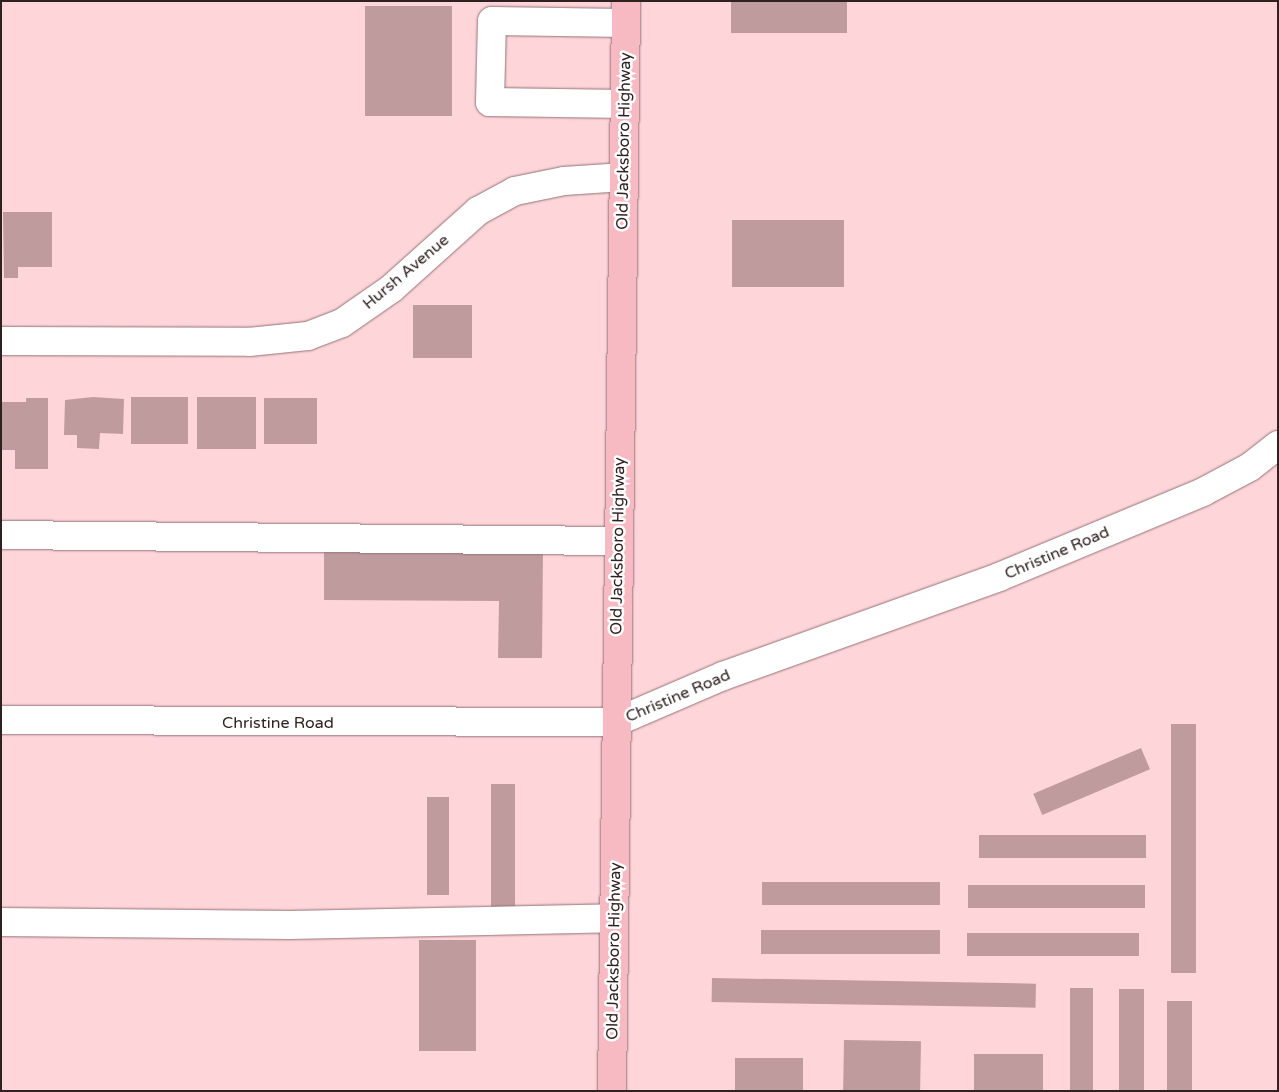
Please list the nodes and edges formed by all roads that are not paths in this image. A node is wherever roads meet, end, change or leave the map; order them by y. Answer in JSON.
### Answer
{"nodes":[{"id":1,"x":626,"y":12,"type":"edge"},
{"id":2,"x":624,"y":104,"type":"junction"},
{"id":3,"x":624,"y":177,"type":"junction"},
{"id":4,"x":1,"y":341,"type":"edge"},
{"id":5,"x":1278,"y":445,"type":"edge"},
{"id":6,"x":1,"y":535,"type":"edge"},
{"id":7,"x":618,"y":541,"type":"junction"},
{"id":8,"x":1,"y":720,"type":"edge"},
{"id":9,"x":616,"y":722,"type":"junction"},
{"id":10,"x":614,"y":918,"type":"junction"},
{"id":11,"x":1,"y":922,"type":"edge"},
{"id":12,"x":612,"y":1091,"type":"edge"}],
"edges":[{"from":1,"to":2,"type":"main road","name":"Old Jacksboro Highway"},
{"from":1,"to":2,"type":"street"},
{"from":2,"to":3,"type":"main road","name":"Old Jacksboro Highway"},
{"from":3,"to":4,"type":"street","name":"Hursh Avenue"},
{"from":3,"to":7,"type":"main road","name":"Old Jacksboro Highway"},
{"from":5,"to":9,"type":"street","name":"Christine Road"},
{"from":6,"to":7,"type":"street"},
{"from":7,"to":9,"type":"main road","name":"Old Jacksboro Highway"},
{"from":8,"to":9,"type":"street","name":"Christine Road"},
{"from":9,"to":10,"type":"main road","name":"Old Jacksboro Highway"},
{"from":10,"to":11,"type":"street"},
{"from":10,"to":12,"type":"main road","name":"Old Jacksboro Highway"}]}
